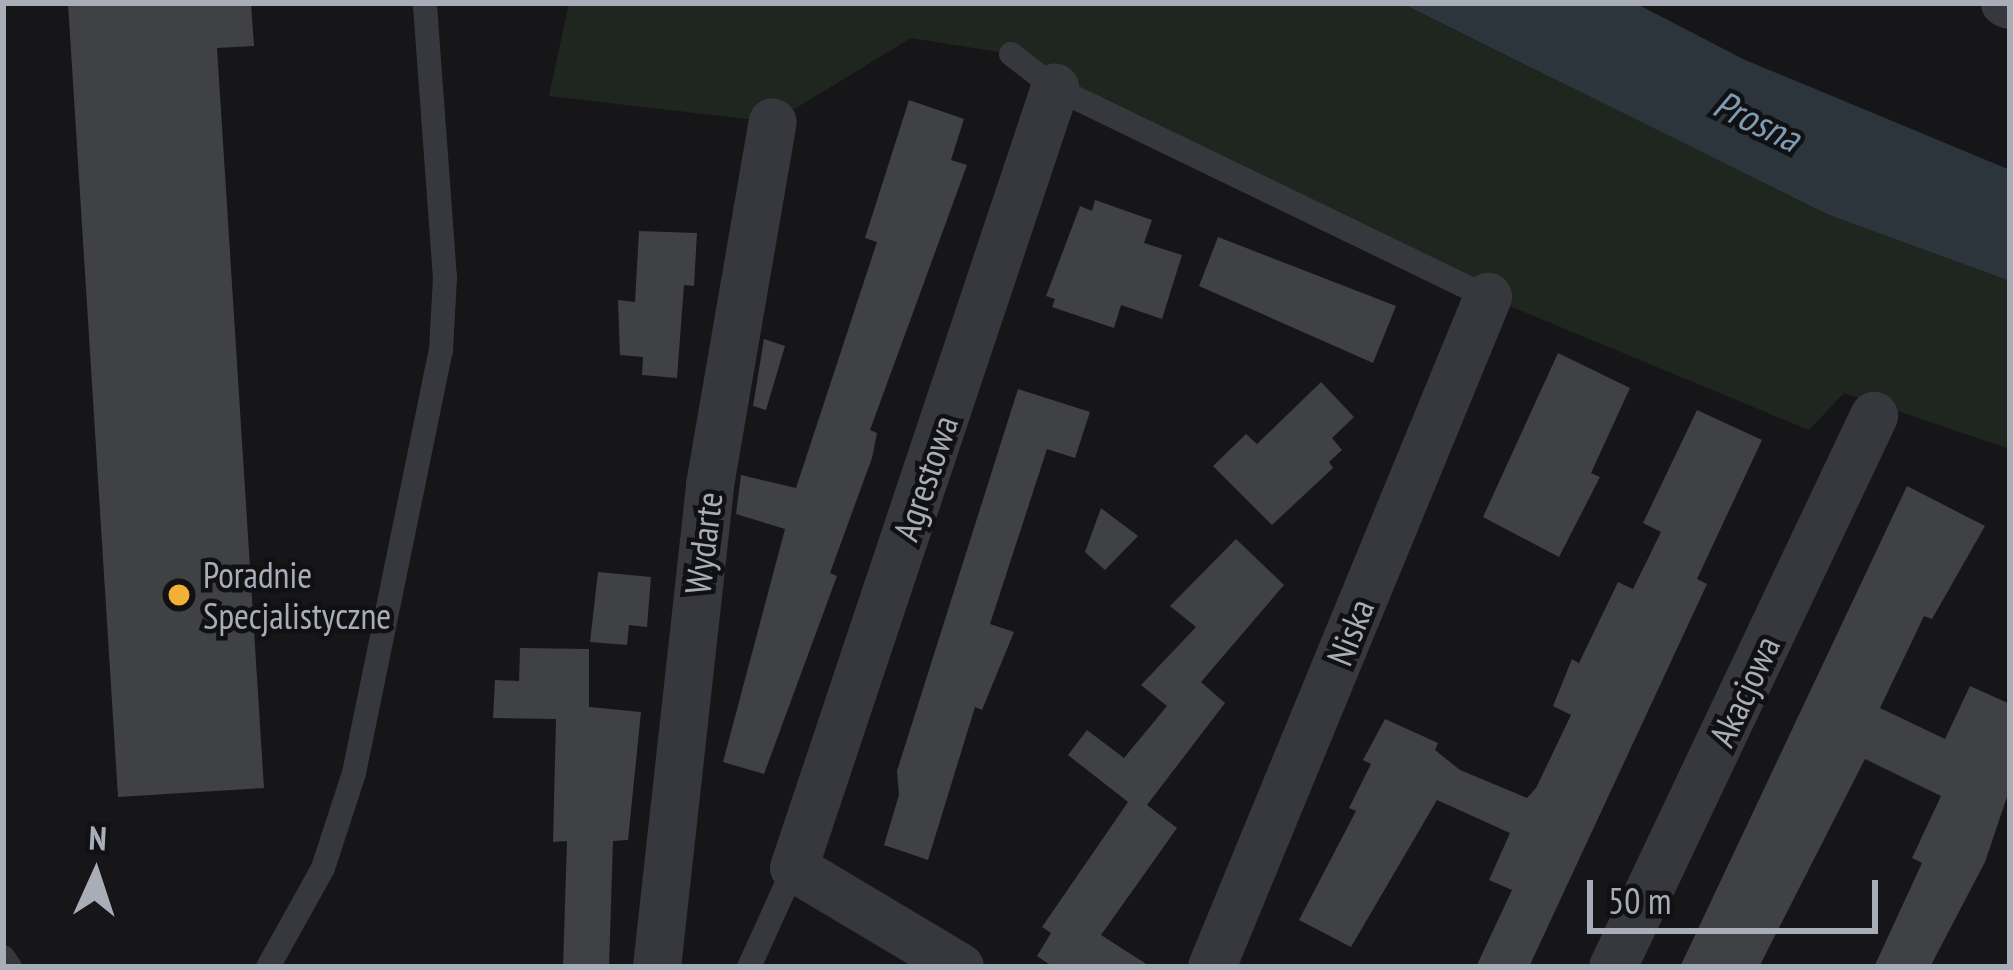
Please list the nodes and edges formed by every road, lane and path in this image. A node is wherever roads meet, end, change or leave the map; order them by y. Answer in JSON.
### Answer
{"nodes":[{"id":1,"x":425,"y":3,"type":"edge"},
{"id":2,"x":1011,"y":55,"type":"dead end"},
{"id":3,"x":1055,"y":88,"type":"junction"},
{"id":4,"x":772,"y":122,"type":"dead end"},
{"id":5,"x":1488,"y":297,"type":"joint"},
{"id":6,"x":1874,"y":416,"type":"dead end"},
{"id":7,"x":794,"y":868,"type":"junction"},
{"id":8,"x":3,"y":957,"type":"edge"},
{"id":9,"x":10,"y":967,"type":"edge"},
{"id":10,"x":268,"y":967,"type":"edge"},
{"id":11,"x":657,"y":967,"type":"edge"},
{"id":12,"x":749,"y":967,"type":"edge"},
{"id":13,"x":960,"y":967,"type":"edge"},
{"id":14,"x":1212,"y":967,"type":"edge"},
{"id":15,"x":1613,"y":967,"type":"edge"}],
"edges":[{"from":1,"to":10,"type":"lane"},
{"from":2,"to":3,"type":"lane"},
{"from":3,"to":5,"type":"lane"},
{"from":3,"to":7,"type":"street","name":"Agrestowa"},
{"from":4,"to":11,"type":"street","name":"Wydarte"},
{"from":5,"to":14,"type":"street","name":"Niska"},
{"from":6,"to":15,"type":"street","name":"Akacjowa"},
{"from":7,"to":12,"type":"lane"},
{"from":7,"to":13,"type":"street"},
{"from":8,"to":9,"type":"lane"}]}
